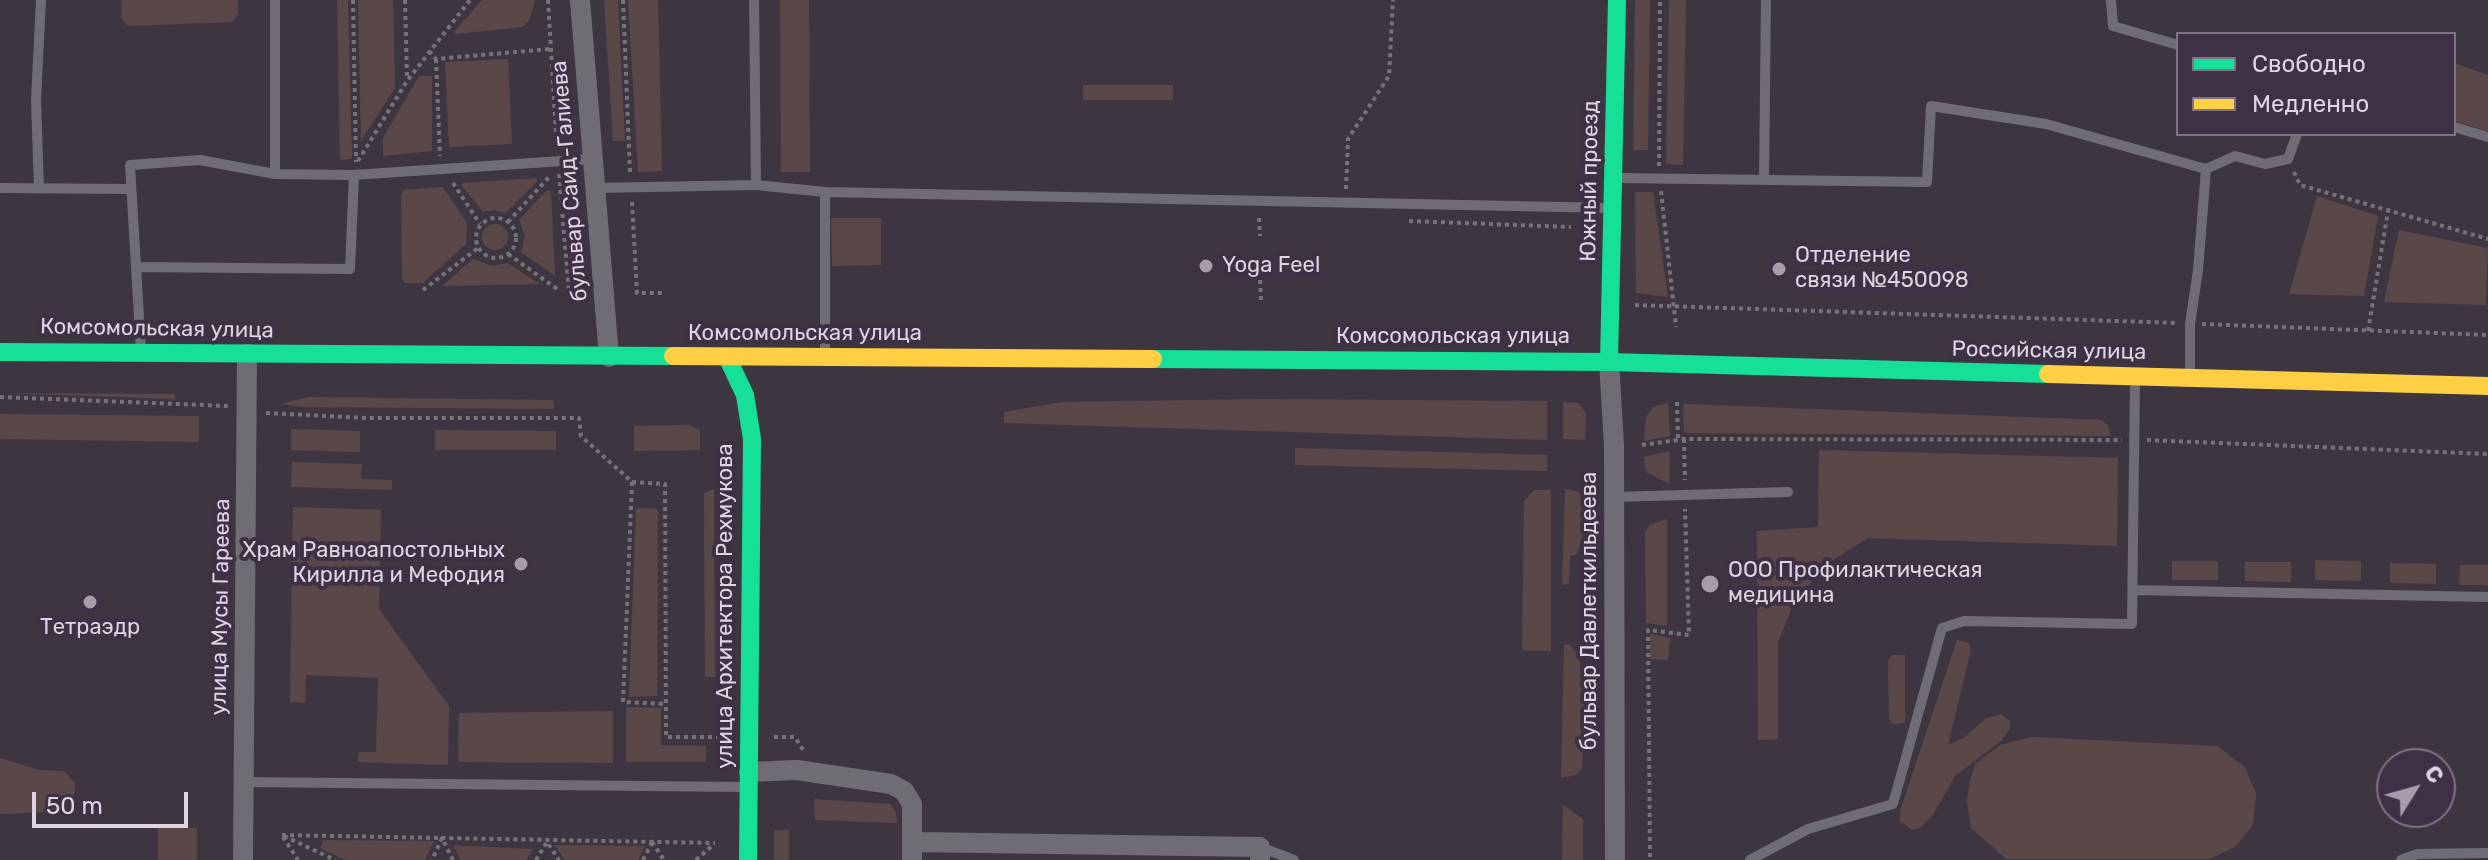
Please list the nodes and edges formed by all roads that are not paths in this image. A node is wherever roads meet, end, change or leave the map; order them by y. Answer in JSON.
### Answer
{"nodes":[{"id":1,"x":41,"y":0,"type":"edge"},
{"id":2,"x":275,"y":0,"type":"edge"},
{"id":3,"x":580,"y":0,"type":"edge"},
{"id":4,"x":754,"y":0,"type":"edge"},
{"id":5,"x":1617,"y":0,"type":"edge"},
{"id":6,"x":1766,"y":0,"type":"edge"},
{"id":7,"x":2111,"y":0,"type":"edge"},
{"id":8,"x":2176,"y":44,"type":"edge"},
{"id":9,"x":2456,"y":128,"type":"edge"},
{"id":10,"x":2296,"y":136,"type":"edge"},
{"id":11,"x":2488,"y":137,"type":"edge"},
{"id":12,"x":592,"y":159,"type":"junction"},
{"id":13,"x":2206,"y":169,"type":"junction"},
{"id":14,"x":354,"y":171,"type":"junction"},
{"id":15,"x":275,"y":174,"type":"junction"},
{"id":16,"x":1615,"y":178,"type":"junction"},
{"id":17,"x":1764,"y":180,"type":"junction"},
{"id":18,"x":756,"y":185,"type":"junction"},
{"id":19,"x":0,"y":188,"type":"edge"},
{"id":20,"x":39,"y":188,"type":"junction"},
{"id":21,"x":595,"y":188,"type":"junction"},
{"id":22,"x":130,"y":189,"type":"junction"},
{"id":23,"x":825,"y":192,"type":"junction"},
{"id":24,"x":1614,"y":208,"type":"junction"},
{"id":25,"x":136,"y":267,"type":"junction"},
{"id":26,"x":0,"y":352,"type":"edge"},
{"id":27,"x":141,"y":353,"type":"junction"},
{"id":28,"x":247,"y":354,"type":"junction"},
{"id":29,"x":609,"y":357,"type":"junction"},
{"id":30,"x":727,"y":357,"type":"junction"},
{"id":31,"x":825,"y":357,"type":"junction"},
{"id":32,"x":1609,"y":362,"type":"junction"},
{"id":33,"x":2135,"y":377,"type":"junction"},
{"id":34,"x":2190,"y":378,"type":"junction"},
{"id":35,"x":2488,"y":386,"type":"edge"},
{"id":36,"x":1788,"y":492,"type":"dead end"},
{"id":37,"x":1614,"y":497,"type":"junction"},
{"id":38,"x":2133,"y":590,"type":"junction"},
{"id":39,"x":2488,"y":597,"type":"edge"},
{"id":40,"x":749,"y":779,"type":"junction"},
{"id":41,"x":244,"y":782,"type":"junction"},
{"id":42,"x":912,"y":851,"type":"edge"},
{"id":43,"x":1260,"y":853,"type":"edge"},
{"id":44,"x":2488,"y":853,"type":"edge"},
{"id":45,"x":243,"y":860,"type":"edge"},
{"id":46,"x":748,"y":860,"type":"edge"},
{"id":47,"x":1294,"y":860,"type":"edge"},
{"id":48,"x":1615,"y":860,"type":"edge"},
{"id":49,"x":1750,"y":860,"type":"edge"},
{"id":50,"x":2401,"y":860,"type":"edge"}],
"edges":[{"from":1,"to":20,"type":"lane"},
{"from":2,"to":15,"type":"lane"},
{"from":3,"to":12,"type":"street","name":"бульвар Саид-Галиева"},
{"from":4,"to":18,"type":"lane"},
{"from":5,"to":16,"type":"main road","name":"Южный проезд"},
{"from":6,"to":17,"type":"lane"},
{"from":7,"to":8,"type":"lane"},
{"from":9,"to":11,"type":"lane"},
{"from":10,"to":13,"type":"lane"},
{"from":12,"to":14,"type":"lane"},
{"from":12,"to":21,"type":"street","name":"бульвар Саид-Галиева"},
{"from":13,"to":17,"type":"lane"},
{"from":13,"to":34,"type":"lane"},
{"from":14,"to":15,"type":"lane"},
{"from":14,"to":25,"type":"lane"},
{"from":15,"to":22,"type":"lane"},
{"from":16,"to":17,"type":"lane"},
{"from":16,"to":24,"type":"main road","name":"Южный проезд"},
{"from":18,"to":21,"type":"lane"},
{"from":18,"to":23,"type":"lane"},
{"from":19,"to":20,"type":"lane"},
{"from":20,"to":22,"type":"lane"},
{"from":21,"to":29,"type":"street","name":"бульвар Саид-Галиева"},
{"from":22,"to":25,"type":"lane"},
{"from":23,"to":24,"type":"lane"},
{"from":23,"to":31,"type":"lane"},
{"from":24,"to":32,"type":"main road","name":"Южный проезд"},
{"from":25,"to":27,"type":"lane"},
{"from":26,"to":27,"type":"main road","name":"Комсомольская улица"},
{"from":27,"to":28,"type":"main road","name":"Комсомольская улица"},
{"from":28,"to":29,"type":"main road","name":"Комсомольская улица"},
{"from":28,"to":41,"type":"street","name":"улица Мусы Гареева"},
{"from":29,"to":30,"type":"main road","name":"Комсомольская улица"},
{"from":30,"to":31,"type":"main road","name":"Комсомольская улица"},
{"from":30,"to":40,"type":"main road","name":"улица Архитектора Рехмукова"},
{"from":31,"to":32,"type":"main road","name":"Комсомольская улица"},
{"from":32,"to":33,"type":"main road","name":"Российская улица"},
{"from":32,"to":37,"type":"street","name":"бульвар Давлеткильдеева"},
{"from":33,"to":34,"type":"main road","name":"Российская улица"},
{"from":33,"to":38,"type":"lane"},
{"from":34,"to":35,"type":"main road","name":"Российская улица"},
{"from":36,"to":37,"type":"lane"},
{"from":37,"to":48,"type":"street","name":"бульвар Давлеткильдеева"},
{"from":38,"to":39,"type":"lane"},
{"from":38,"to":49,"type":"lane"},
{"from":40,"to":41,"type":"lane"},
{"from":40,"to":42,"type":"street"},
{"from":40,"to":46,"type":"main road","name":"улица Архитектора Рехмукова"},
{"from":41,"to":45,"type":"street","name":"улица Мусы Гареева"},
{"from":42,"to":43,"type":"street"},
{"from":43,"to":47,"type":"lane"},
{"from":44,"to":50,"type":"lane"}]}
